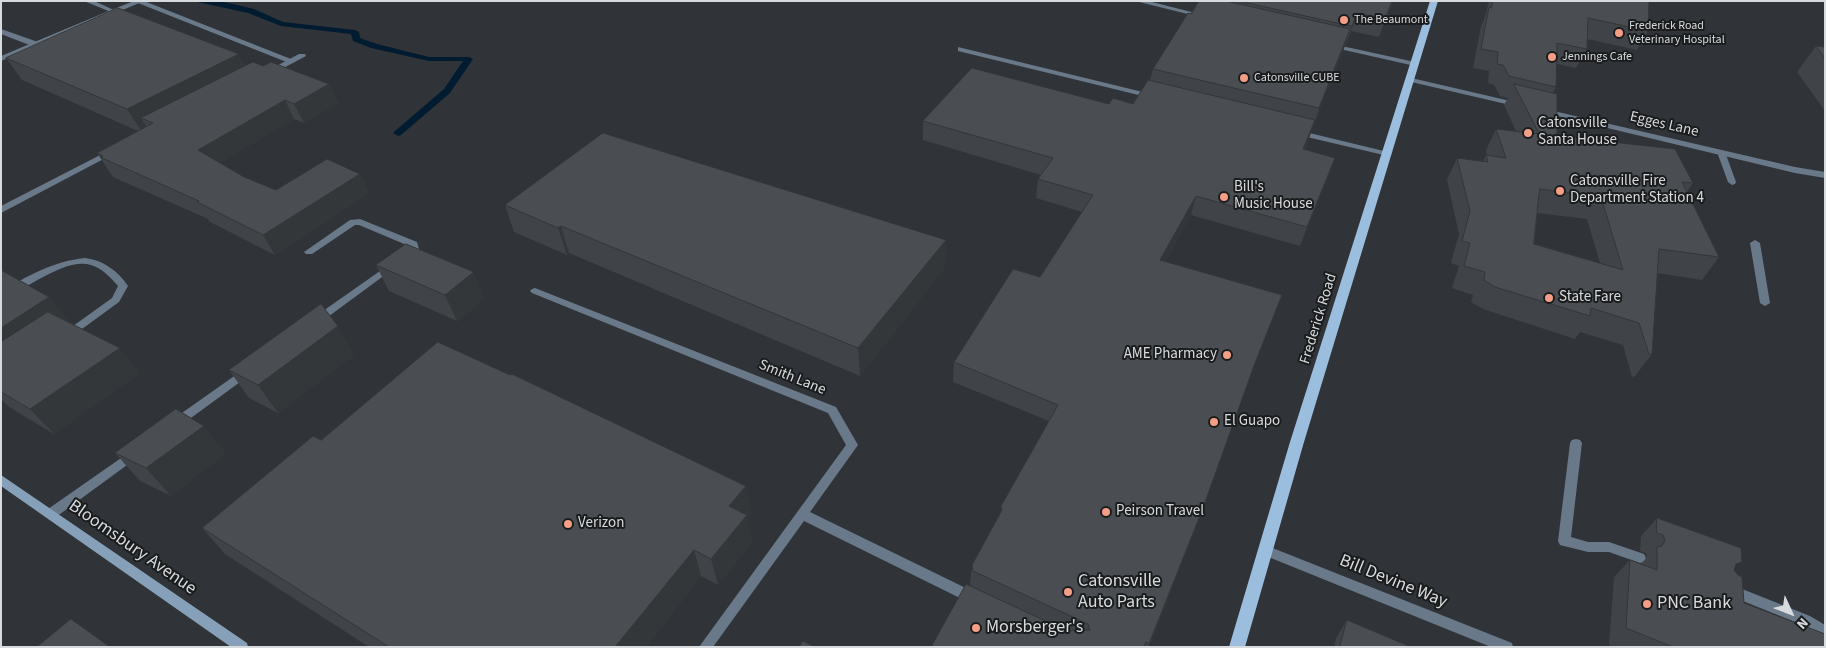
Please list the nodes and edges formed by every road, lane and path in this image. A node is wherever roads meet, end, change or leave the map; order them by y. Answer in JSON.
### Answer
{"nodes":[{"id":1,"x":87,"y":1,"type":"edge"},
{"id":2,"x":140,"y":1,"type":"edge"},
{"id":3,"x":1138,"y":1,"type":"edge"},
{"id":4,"x":1434,"y":1,"type":"edge"},
{"id":5,"x":113,"y":11,"type":"junction"},
{"id":6,"x":1210,"y":18,"type":"edge"},
{"id":7,"x":1,"y":31,"type":"edge"},
{"id":8,"x":35,"y":44,"type":"junction"},
{"id":9,"x":1326,"y":44,"type":"edge"},
{"id":10,"x":961,"y":49,"type":"dead end"},
{"id":11,"x":302,"y":56,"type":"dead end"},
{"id":12,"x":1,"y":59,"type":"edge"},
{"id":13,"x":292,"y":61,"type":"junction"},
{"id":14,"x":1415,"y":64,"type":"junction"},
{"id":15,"x":265,"y":74,"type":"edge"},
{"id":16,"x":1410,"y":80,"type":"junction"},
{"id":17,"x":1155,"y":97,"type":"edge"},
{"id":18,"x":1528,"y":107,"type":"edge"},
{"id":19,"x":1537,"y":109,"type":"edge"},
{"id":20,"x":1287,"y":130,"type":"edge"},
{"id":21,"x":116,"y":151,"type":"edge"},
{"id":22,"x":1721,"y":152,"type":"junction"},
{"id":23,"x":1388,"y":154,"type":"junction"},
{"id":24,"x":1825,"y":175,"type":"edge"},
{"id":25,"x":1732,"y":182,"type":"dead end"},
{"id":26,"x":1,"y":210,"type":"edge"},
{"id":27,"x":1755,"y":243,"type":"dead end"},
{"id":28,"x":309,"y":252,"type":"dead end"},
{"id":29,"x":535,"y":291,"type":"dead end"},
{"id":30,"x":1,"y":295,"type":"edge"},
{"id":31,"x":1765,"y":303,"type":"dead end"},
{"id":32,"x":310,"y":325,"type":"edge"},
{"id":33,"x":54,"y":342,"type":"edge"},
{"id":34,"x":253,"y":366,"type":"edge"},
{"id":35,"x":165,"y":431,"type":"edge"},
{"id":36,"x":1576,"y":443,"type":"dead end"},
{"id":37,"x":141,"y":449,"type":"edge"},
{"id":38,"x":1,"y":480,"type":"edge"},
{"id":39,"x":52,"y":513,"type":"junction"},
{"id":40,"x":802,"y":514,"type":"junction"},
{"id":41,"x":1265,"y":550,"type":"junction"},
{"id":42,"x":1640,"y":558,"type":"dead end"},
{"id":43,"x":1723,"y":587,"type":"edge"},
{"id":44,"x":981,"y":602,"type":"edge"},
{"id":45,"x":1825,"y":632,"type":"edge"},
{"id":46,"x":242,"y":647,"type":"edge"},
{"id":47,"x":705,"y":647,"type":"edge"},
{"id":48,"x":1237,"y":647,"type":"edge"},
{"id":49,"x":1507,"y":647,"type":"edge"}],
"edges":[{"from":1,"to":5,"type":"street"},
{"from":2,"to":5,"type":"street"},
{"from":2,"to":13,"type":"street"},
{"from":3,"to":6,"type":"street"},
{"from":4,"to":14,"type":"main road","name":"Frederick Road"},
{"from":5,"to":8,"type":"street"},
{"from":7,"to":8,"type":"street"},
{"from":8,"to":12,"type":"street"},
{"from":9,"to":14,"type":"street"},
{"from":10,"to":17,"type":"street"},
{"from":11,"to":13,"type":"street"},
{"from":13,"to":15,"type":"street"},
{"from":14,"to":16,"type":"main road","name":"Frederick Road"},
{"from":16,"to":18,"type":"street"},
{"from":16,"to":23,"type":"main road","name":"Frederick Road"},
{"from":19,"to":22,"type":"street","name":"Egges Lane"},
{"from":20,"to":23,"type":"street"},
{"from":21,"to":26,"type":"street"},
{"from":22,"to":24,"type":"street","name":"Egges Lane"},
{"from":22,"to":25,"type":"street"},
{"from":23,"to":41,"type":"main road","name":"Frederick Road"},
{"from":27,"to":31,"type":"street"},
{"from":28,"to":32,"type":"street"},
{"from":29,"to":40,"type":"street","name":"Smith Lane"},
{"from":30,"to":33,"type":"street"},
{"from":34,"to":35,"type":"street"},
{"from":36,"to":42,"type":"street"},
{"from":37,"to":39,"type":"street"},
{"from":38,"to":39,"type":"main road","name":"Bloomsbury Avenue"},
{"from":39,"to":46,"type":"main road","name":"Bloomsbury Avenue"},
{"from":40,"to":44,"type":"street"},
{"from":40,"to":47,"type":"street"},
{"from":41,"to":48,"type":"main road","name":"Frederick Road"},
{"from":41,"to":49,"type":"street","name":"Bill Devine Way"},
{"from":43,"to":45,"type":"street"}]}
